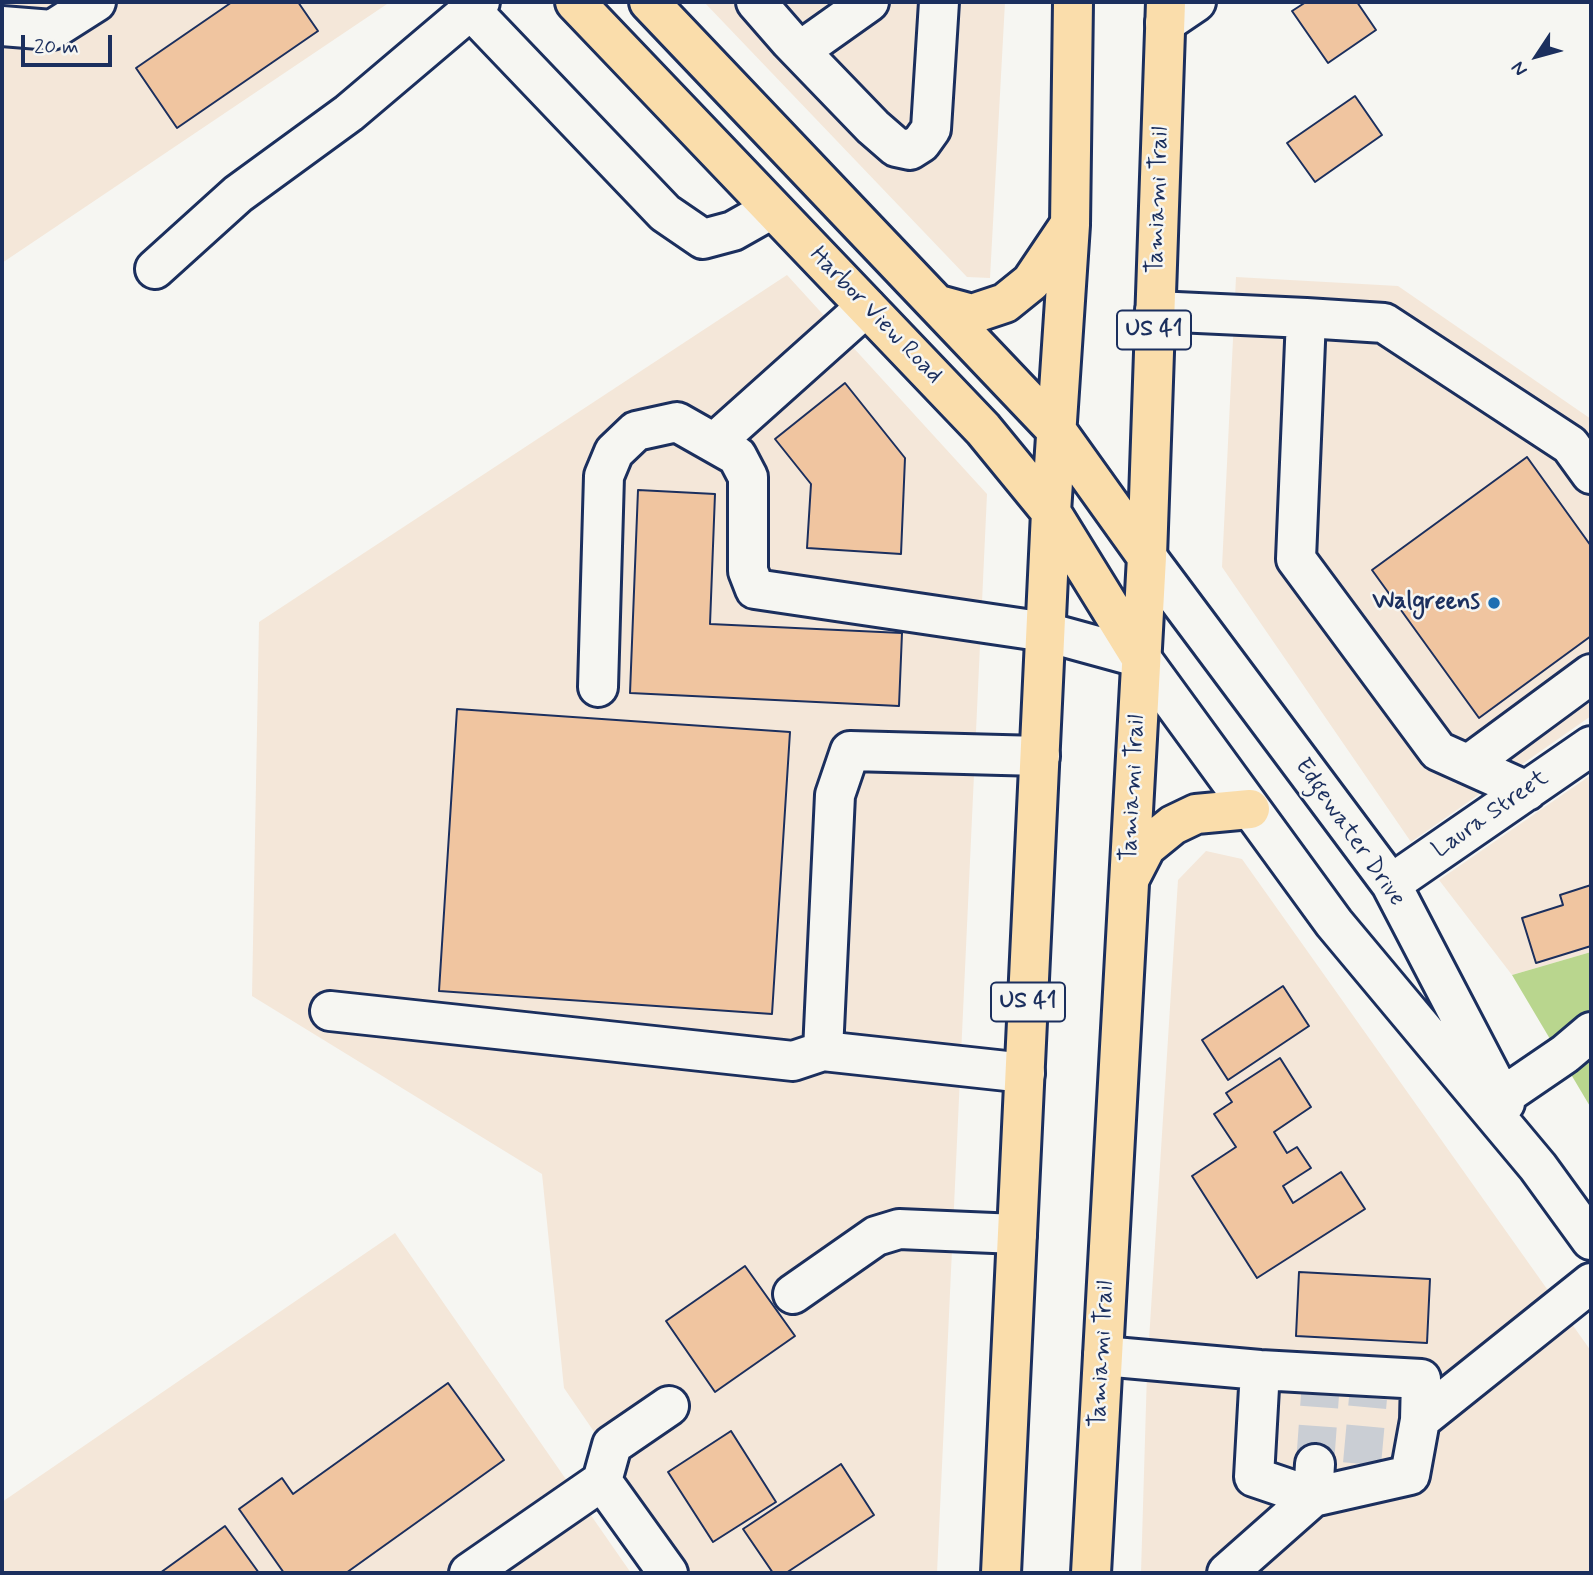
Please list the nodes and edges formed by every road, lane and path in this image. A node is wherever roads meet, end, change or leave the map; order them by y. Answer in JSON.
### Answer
{"nodes":[{"id":1,"x":96,"y":2,"type":"edge"},
{"id":2,"x":575,"y":2,"type":"edge"},
{"id":3,"x":649,"y":2,"type":"edge"},
{"id":4,"x":756,"y":2,"type":"edge"},
{"id":5,"x":869,"y":2,"type":"edge"},
{"id":6,"x":939,"y":2,"type":"edge"},
{"id":7,"x":1073,"y":2,"type":"edge"},
{"id":8,"x":1196,"y":2,"type":"edge"},
{"id":9,"x":476,"y":6,"type":"edge"},
{"id":10,"x":1165,"y":13,"type":"edge"},
{"id":11,"x":2,"y":26,"type":"edge"},
{"id":12,"x":800,"y":51,"type":"junction"},
{"id":13,"x":772,"y":209,"type":"junction"},
{"id":14,"x":1070,"y":225,"type":"junction"},
{"id":15,"x":155,"y":269,"type":"dead end"},
{"id":16,"x":939,"y":305,"type":"junction"},
{"id":17,"x":866,"y":307,"type":"junction"},
{"id":18,"x":1155,"y":311,"type":"junction"},
{"id":19,"x":1306,"y":318,"type":"junction"},
{"id":20,"x":1057,"y":431,"type":"junction"},
{"id":21,"x":714,"y":443,"type":"junction"},
{"id":22,"x":1591,"y":474,"type":"edge"},
{"id":23,"x":1051,"y":512,"type":"junction"},
{"id":24,"x":1146,"y":557,"type":"junction"},
{"id":25,"x":1046,"y":632,"type":"junction"},
{"id":26,"x":1591,"y":648,"type":"edge"},
{"id":27,"x":1141,"y":658,"type":"junction"},
{"id":28,"x":1591,"y":674,"type":"edge"},
{"id":29,"x":598,"y":687,"type":"dead end"},
{"id":30,"x":1531,"y":718,"type":"junction"},
{"id":31,"x":1591,"y":746,"type":"edge"},
{"id":32,"x":1040,"y":756,"type":"junction"},
{"id":33,"x":1469,"y":764,"type":"junction"},
{"id":34,"x":1527,"y":790,"type":"junction"},
{"id":35,"x":1250,"y":809,"type":"junction"},
{"id":36,"x":1129,"y":880,"type":"junction"},
{"id":37,"x":1391,"y":884,"type":"junction"},
{"id":38,"x":330,"y":1011,"type":"dead end"},
{"id":39,"x":1591,"y":1032,"type":"edge"},
{"id":40,"x":823,"y":1051,"type":"junction"},
{"id":41,"x":1025,"y":1073,"type":"junction"},
{"id":42,"x":1502,"y":1097,"type":"junction"},
{"id":43,"x":1538,"y":1167,"type":"junction"},
{"id":44,"x":1017,"y":1234,"type":"junction"},
{"id":45,"x":1591,"y":1240,"type":"edge"},
{"id":46,"x":1591,"y":1283,"type":"edge"},
{"id":47,"x":793,"y":1294,"type":"dead end"},
{"id":48,"x":1103,"y":1356,"type":"junction"},
{"id":49,"x":1260,"y":1370,"type":"junction"},
{"id":50,"x":669,"y":1406,"type":"dead end"},
{"id":51,"x":1420,"y":1420,"type":"junction"},
{"id":52,"x":602,"y":1481,"type":"junction"},
{"id":53,"x":1314,"y":1481,"type":"junction"},
{"id":54,"x":469,"y":1573,"type":"edge"},
{"id":55,"x":668,"y":1573,"type":"edge"},
{"id":56,"x":1001,"y":1573,"type":"edge"},
{"id":57,"x":1091,"y":1573,"type":"edge"},
{"id":58,"x":1227,"y":1573,"type":"edge"}],
"edges":[{"from":1,"to":11,"type":"street"},
{"from":2,"to":13,"type":"main road","name":"Harbor View Road"},
{"from":3,"to":16,"type":"main road"},
{"from":4,"to":12,"type":"street"},
{"from":5,"to":12,"type":"street"},
{"from":6,"to":12,"type":"street"},
{"from":7,"to":14,"type":"main road","number":"US 41"},
{"from":8,"to":10,"type":"street"},
{"from":9,"to":13,"type":"street"},
{"from":9,"to":15,"type":"street"},
{"from":10,"to":18,"type":"main road","name":"Tamiami Trail","number":"US 41"},
{"from":13,"to":17,"type":"main road","name":"Harbor View Road"},
{"from":14,"to":16,"type":"main road"},
{"from":14,"to":20,"type":"main road","number":"US 41"},
{"from":16,"to":20,"type":"main road"},
{"from":17,"to":21,"type":"street"},
{"from":17,"to":23,"type":"main road","name":"Harbor View Road"},
{"from":18,"to":19,"type":"street"},
{"from":18,"to":24,"type":"main road","name":"Tamiami Trail","number":"US 41"},
{"from":19,"to":22,"type":"street"},
{"from":19,"to":33,"type":"street"},
{"from":20,"to":23,"type":"main road","number":"US 41"},
{"from":20,"to":24,"type":"main road"},
{"from":21,"to":25,"type":"street"},
{"from":21,"to":29,"type":"street"},
{"from":23,"to":25,"type":"main road","number":"US 41"},
{"from":23,"to":27,"type":"main road","name":"Harbor View Road"},
{"from":24,"to":27,"type":"main road","name":"Tamiami Trail","number":"US 41"},
{"from":24,"to":37,"type":"street","name":"Edgewater Drive"},
{"from":25,"to":27,"type":"street"},
{"from":25,"to":32,"type":"main road","number":"US 41"},
{"from":26,"to":30,"type":"street"},
{"from":27,"to":35,"type":"street","name":"Edgewater Drive"},
{"from":27,"to":36,"type":"main road","name":"Tamiami Trail","number":"US 41"},
{"from":28,"to":30,"type":"street"},
{"from":30,"to":33,"type":"street"},
{"from":31,"to":34,"type":"street","name":"Laura Street"},
{"from":32,"to":40,"type":"street"},
{"from":32,"to":41,"type":"main road","number":"US 41"},
{"from":33,"to":34,"type":"street"},
{"from":34,"to":37,"type":"street","name":"Laura Street"},
{"from":35,"to":36,"type":"main road"},
{"from":35,"to":43,"type":"street","name":"Edgewater Drive"},
{"from":36,"to":48,"type":"main road","name":"Tamiami Trail","number":"US 41"},
{"from":37,"to":42,"type":"street","name":"Edgewater Drive"},
{"from":38,"to":40,"type":"street"},
{"from":39,"to":42,"type":"street"},
{"from":40,"to":41,"type":"street"},
{"from":41,"to":44,"type":"main road","number":"US 41"},
{"from":42,"to":43,"type":"street","name":"Edgewater Drive"},
{"from":43,"to":45,"type":"street","name":"Edgewater Drive"},
{"from":44,"to":47,"type":"street"},
{"from":44,"to":56,"type":"main road","number":"US 41"},
{"from":46,"to":51,"type":"street"},
{"from":48,"to":49,"type":"street"},
{"from":48,"to":57,"type":"main road","name":"Tamiami Trail","number":"US 41"},
{"from":49,"to":51,"type":"street"},
{"from":49,"to":53,"type":"street"},
{"from":50,"to":52,"type":"street"},
{"from":51,"to":53,"type":"street"},
{"from":52,"to":54,"type":"street"},
{"from":52,"to":55,"type":"street"},
{"from":53,"to":58,"type":"street"}]}
